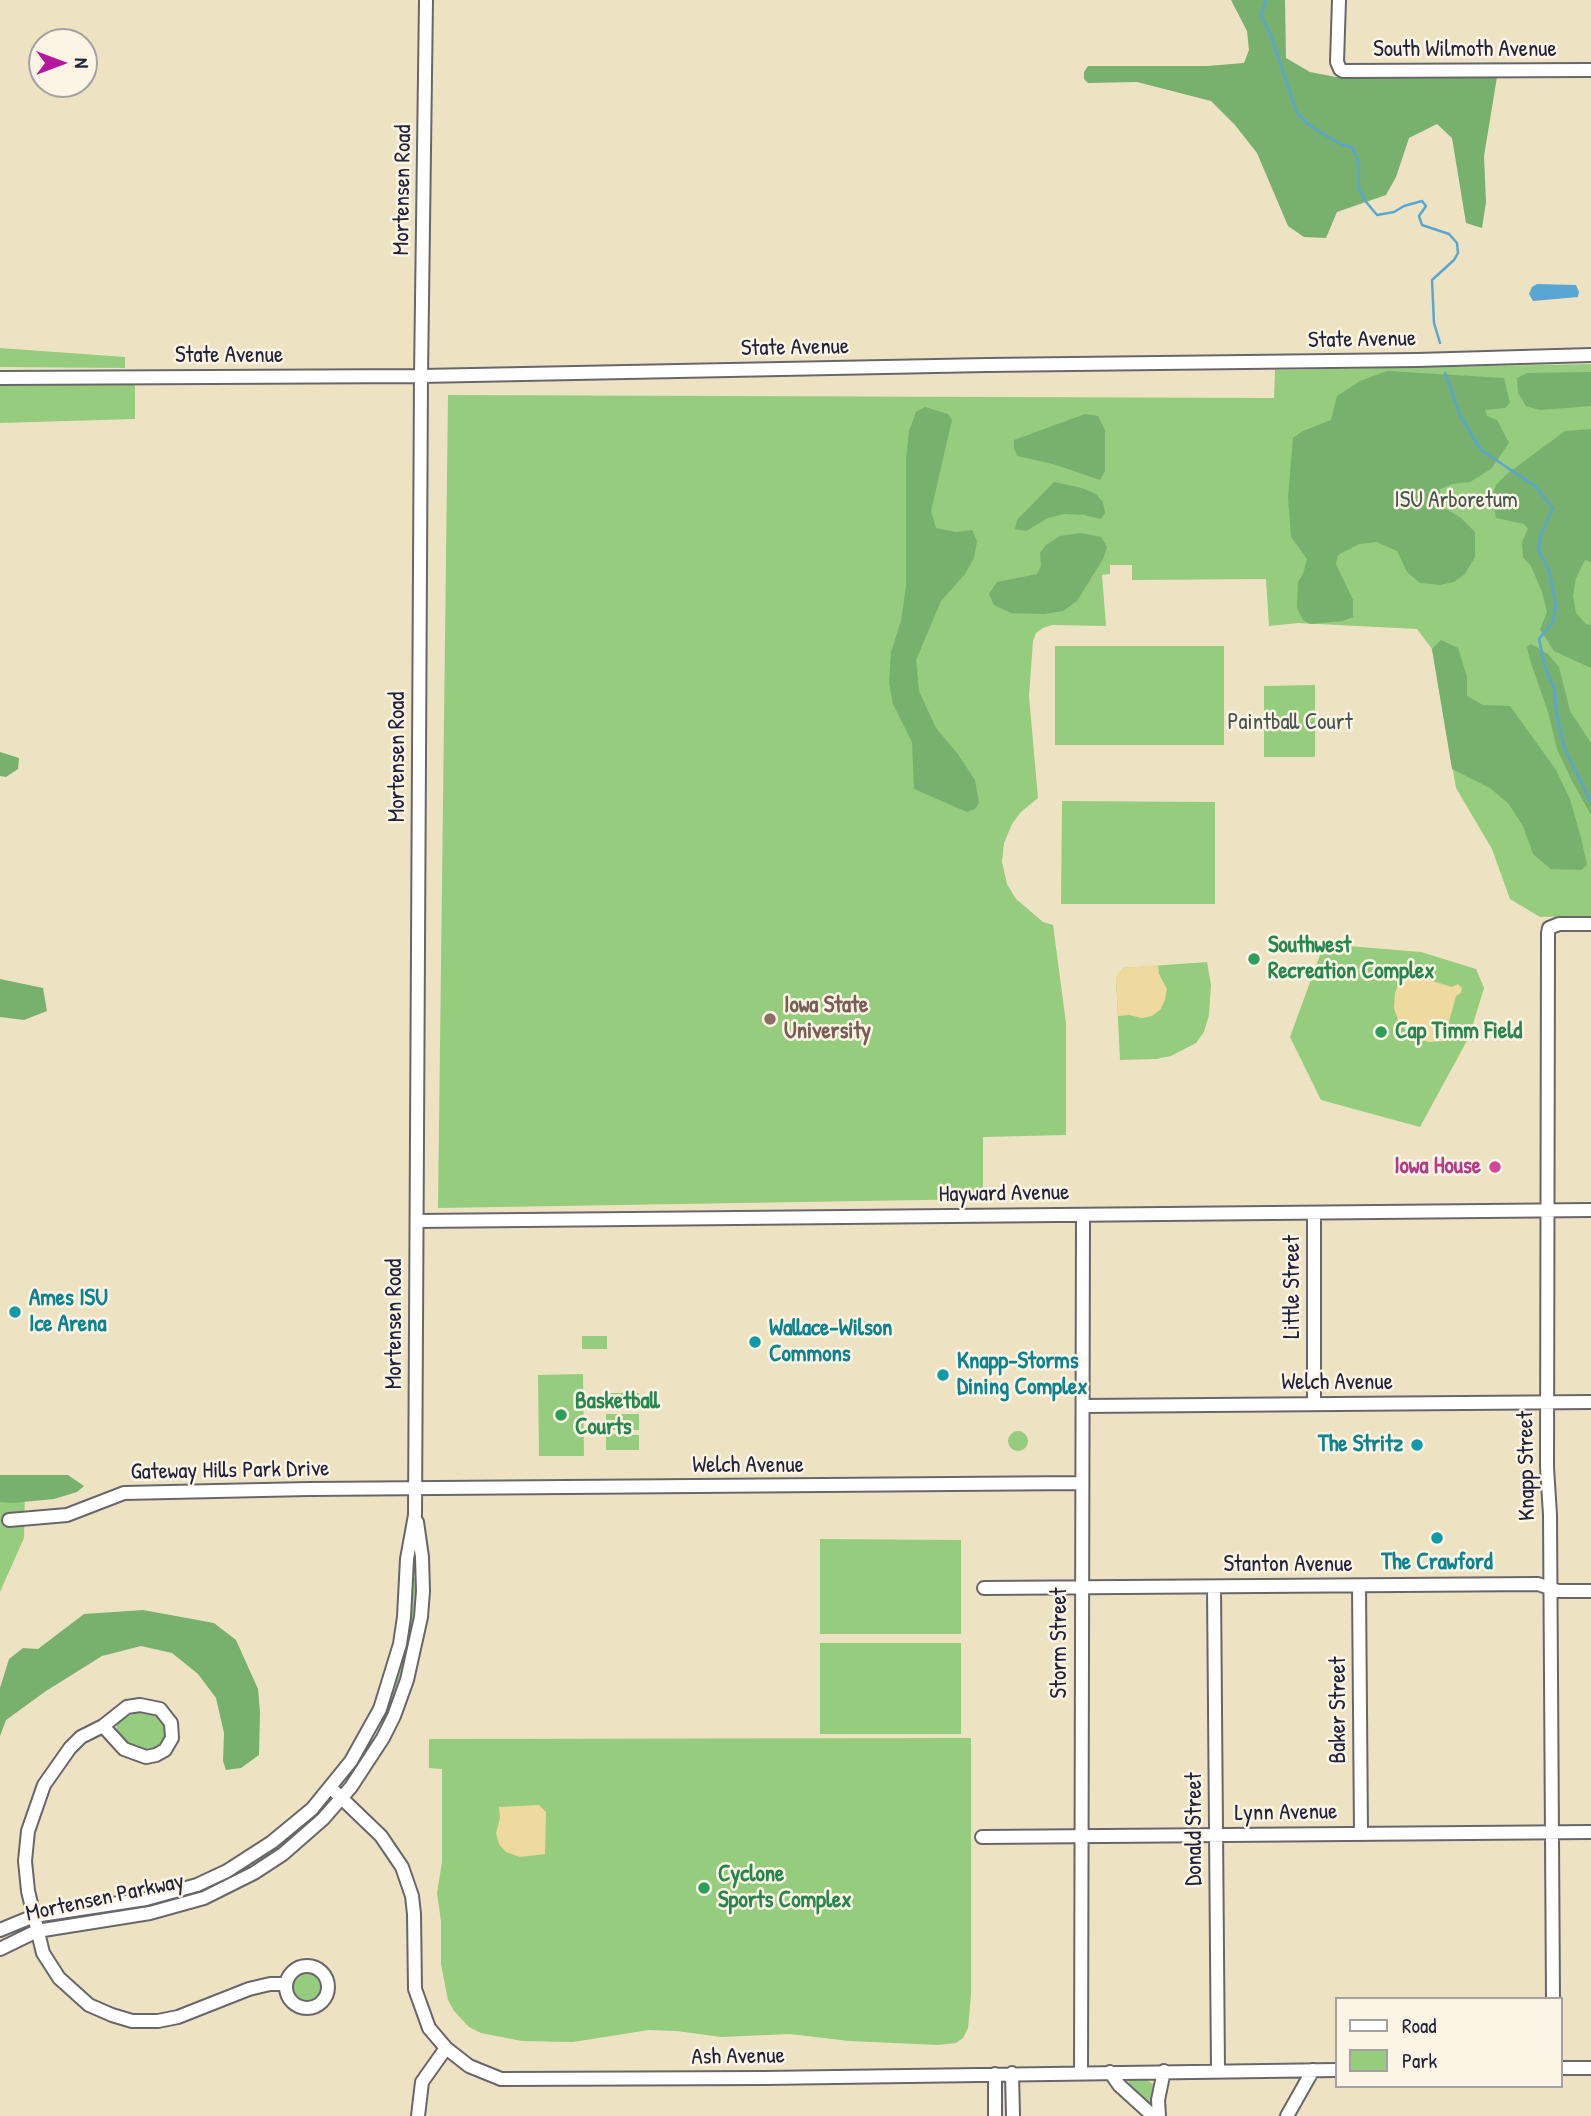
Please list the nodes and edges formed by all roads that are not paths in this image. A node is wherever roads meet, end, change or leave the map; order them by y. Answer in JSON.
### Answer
{"nodes":[{"id":1,"x":426,"y":0,"type":"edge"},
{"id":2,"x":1339,"y":0,"type":"edge"},
{"id":3,"x":1591,"y":71,"type":"edge"},
{"id":4,"x":1591,"y":355,"type":"edge"},
{"id":5,"x":421,"y":376,"type":"junction"},
{"id":6,"x":0,"y":378,"type":"edge"},
{"id":7,"x":1591,"y":924,"type":"edge"},
{"id":8,"x":1591,"y":1210,"type":"edge"},
{"id":9,"x":1547,"y":1211,"type":"junction"},
{"id":10,"x":1314,"y":1213,"type":"junction"},
{"id":11,"x":1083,"y":1214,"type":"junction"},
{"id":12,"x":417,"y":1221,"type":"junction"},
{"id":13,"x":1547,"y":1402,"type":"junction"},
{"id":14,"x":1591,"y":1402,"type":"edge"},
{"id":15,"x":1314,"y":1404,"type":"junction"},
{"id":16,"x":1083,"y":1406,"type":"junction"},
{"id":17,"x":1082,"y":1483,"type":"junction"},
{"id":18,"x":415,"y":1490,"type":"junction"},
{"id":19,"x":415,"y":1515,"type":"junction"},
{"id":20,"x":9,"y":1520,"type":"dead end"},
{"id":21,"x":1359,"y":1586,"type":"junction"},
{"id":22,"x":1214,"y":1587,"type":"junction"},
{"id":23,"x":984,"y":1588,"type":"dead end"},
{"id":24,"x":1081,"y":1588,"type":"junction"},
{"id":25,"x":1550,"y":1590,"type":"junction"},
{"id":26,"x":1591,"y":1591,"type":"edge"},
{"id":27,"x":380,"y":1709,"type":"joint"},
{"id":28,"x":394,"y":1716,"type":"joint"},
{"id":29,"x":103,"y":1726,"type":"junction"},
{"id":30,"x":331,"y":1788,"type":"junction"},
{"id":31,"x":342,"y":1799,"type":"junction"},
{"id":32,"x":1591,"y":1832,"type":"edge"},
{"id":33,"x":1551,"y":1833,"type":"junction"},
{"id":34,"x":1361,"y":1834,"type":"junction"},
{"id":35,"x":1216,"y":1835,"type":"junction"},
{"id":36,"x":1081,"y":1836,"type":"junction"},
{"id":37,"x":982,"y":1838,"type":"dead end"},
{"id":38,"x":34,"y":1916,"type":"junction"},
{"id":39,"x":0,"y":1930,"type":"edge"},
{"id":40,"x":37,"y":1931,"type":"junction"},
{"id":41,"x":0,"y":1949,"type":"edge"},
{"id":42,"x":285,"y":1984,"type":"dead end"},
{"id":43,"x":1553,"y":1997,"type":"edge"},
{"id":44,"x":446,"y":2048,"type":"junction"},
{"id":45,"x":1563,"y":2068,"type":"edge"},
{"id":46,"x":1591,"y":2068,"type":"edge"},
{"id":47,"x":1313,"y":2070,"type":"junction"},
{"id":48,"x":1336,"y":2070,"type":"edge"},
{"id":49,"x":1164,"y":2071,"type":"junction"},
{"id":50,"x":1218,"y":2071,"type":"junction"},
{"id":51,"x":1081,"y":2072,"type":"junction"},
{"id":52,"x":1110,"y":2072,"type":"junction"},
{"id":53,"x":1012,"y":2073,"type":"junction"},
{"id":54,"x":995,"y":2074,"type":"junction"},
{"id":55,"x":418,"y":2116,"type":"edge"},
{"id":56,"x":995,"y":2116,"type":"edge"},
{"id":57,"x":1013,"y":2116,"type":"edge"},
{"id":58,"x":1153,"y":2116,"type":"edge"},
{"id":59,"x":1158,"y":2116,"type":"edge"},
{"id":60,"x":1287,"y":2116,"type":"edge"}],
"edges":[{"from":1,"to":5,"type":"street","name":"Mortensen Road"},
{"from":2,"to":3,"type":"street","name":"South Wilmoth Avenue"},
{"from":4,"to":5,"type":"street","name":"State Avenue"},
{"from":5,"to":6,"type":"street","name":"State Avenue"},
{"from":5,"to":12,"type":"street","name":"Mortensen Road"},
{"from":7,"to":9,"type":"street","name":"Knapp Street"},
{"from":8,"to":9,"type":"street","name":"Hayward Avenue"},
{"from":9,"to":10,"type":"street","name":"Hayward Avenue"},
{"from":9,"to":13,"type":"street","name":"Knapp Street"},
{"from":10,"to":11,"type":"street","name":"Hayward Avenue"},
{"from":10,"to":15,"type":"street","name":"Little Street"},
{"from":11,"to":12,"type":"street","name":"Hayward Avenue"},
{"from":11,"to":16,"type":"street","name":"Storm Street"},
{"from":12,"to":18,"type":"street","name":"Mortensen Road"},
{"from":13,"to":14,"type":"street","name":"Welch Avenue"},
{"from":13,"to":15,"type":"street","name":"Welch Avenue"},
{"from":13,"to":25,"type":"street","name":"Knapp Street"},
{"from":15,"to":16,"type":"street","name":"Welch Avenue"},
{"from":16,"to":17,"type":"street","name":"Storm Street"},
{"from":17,"to":18,"type":"street","name":"Welch Avenue"},
{"from":17,"to":24,"type":"street","name":"Storm Street"},
{"from":18,"to":19,"type":"street","name":"Mortensen Road"},
{"from":18,"to":20,"type":"street","name":"Gateway Hills Park Drive"},
{"from":19,"to":27,"type":"street","name":"Mortensen Road"},
{"from":19,"to":28,"type":"street","name":"Mortensen Road"},
{"from":21,"to":22,"type":"street","name":"Stanton Avenue"},
{"from":21,"to":25,"type":"street","name":"Stanton Avenue"},
{"from":21,"to":34,"type":"street","name":"Baker Street"},
{"from":22,"to":24,"type":"street","name":"Stanton Avenue"},
{"from":22,"to":35,"type":"street","name":"Donald Street"},
{"from":23,"to":24,"type":"street","name":"Stanton Avenue"},
{"from":24,"to":36,"type":"street","name":"Storm Street"},
{"from":25,"to":26,"type":"street","name":"Stanton Avenue"},
{"from":25,"to":33,"type":"street","name":"Knapp Street"},
{"from":27,"to":30,"type":"street","name":"Mortensen Parkway"},
{"from":28,"to":31,"type":"street","name":"Mortensen Parkway"},
{"from":29,"to":29,"type":"street"},
{"from":29,"to":38,"type":"street"},
{"from":30,"to":31,"type":"street","name":"Ash Avenue"},
{"from":30,"to":38,"type":"street","name":"Mortensen Parkway"},
{"from":31,"to":40,"type":"street","name":"Mortensen Parkway"},
{"from":31,"to":44,"type":"street","name":"Ash Avenue"},
{"from":32,"to":33,"type":"street","name":"Lynn Avenue"},
{"from":33,"to":34,"type":"street","name":"Lynn Avenue"},
{"from":33,"to":43,"type":"street","name":"Knapp Street"},
{"from":34,"to":35,"type":"street","name":"Lynn Avenue"},
{"from":35,"to":36,"type":"street","name":"Lynn Avenue"},
{"from":35,"to":50,"type":"street","name":"Donald Street"},
{"from":36,"to":37,"type":"street","name":"Lynn Avenue"},
{"from":36,"to":51,"type":"street","name":"Storm Street"},
{"from":38,"to":39,"type":"street","name":"Mortensen Parkway"},
{"from":38,"to":40,"type":"street"},
{"from":40,"to":41,"type":"street","name":"Mortensen Parkway"},
{"from":40,"to":42,"type":"street"},
{"from":44,"to":54,"type":"street","name":"Ash Avenue"},
{"from":44,"to":55,"type":"street"},
{"from":45,"to":46,"type":"street"},
{"from":47,"to":48,"type":"street","name":"Ash Avenue"},
{"from":47,"to":50,"type":"street","name":"Ash Avenue"},
{"from":47,"to":60,"type":"street"},
{"from":49,"to":50,"type":"street","name":"Ash Avenue"},
{"from":49,"to":52,"type":"street","name":"Ash Avenue"},
{"from":49,"to":59,"type":"street"},
{"from":51,"to":52,"type":"street","name":"Ash Avenue"},
{"from":51,"to":53,"type":"street","name":"Ash Avenue"},
{"from":52,"to":58,"type":"street"},
{"from":53,"to":54,"type":"street","name":"Ash Avenue"},
{"from":53,"to":57,"type":"street"},
{"from":54,"to":56,"type":"street"}]}
